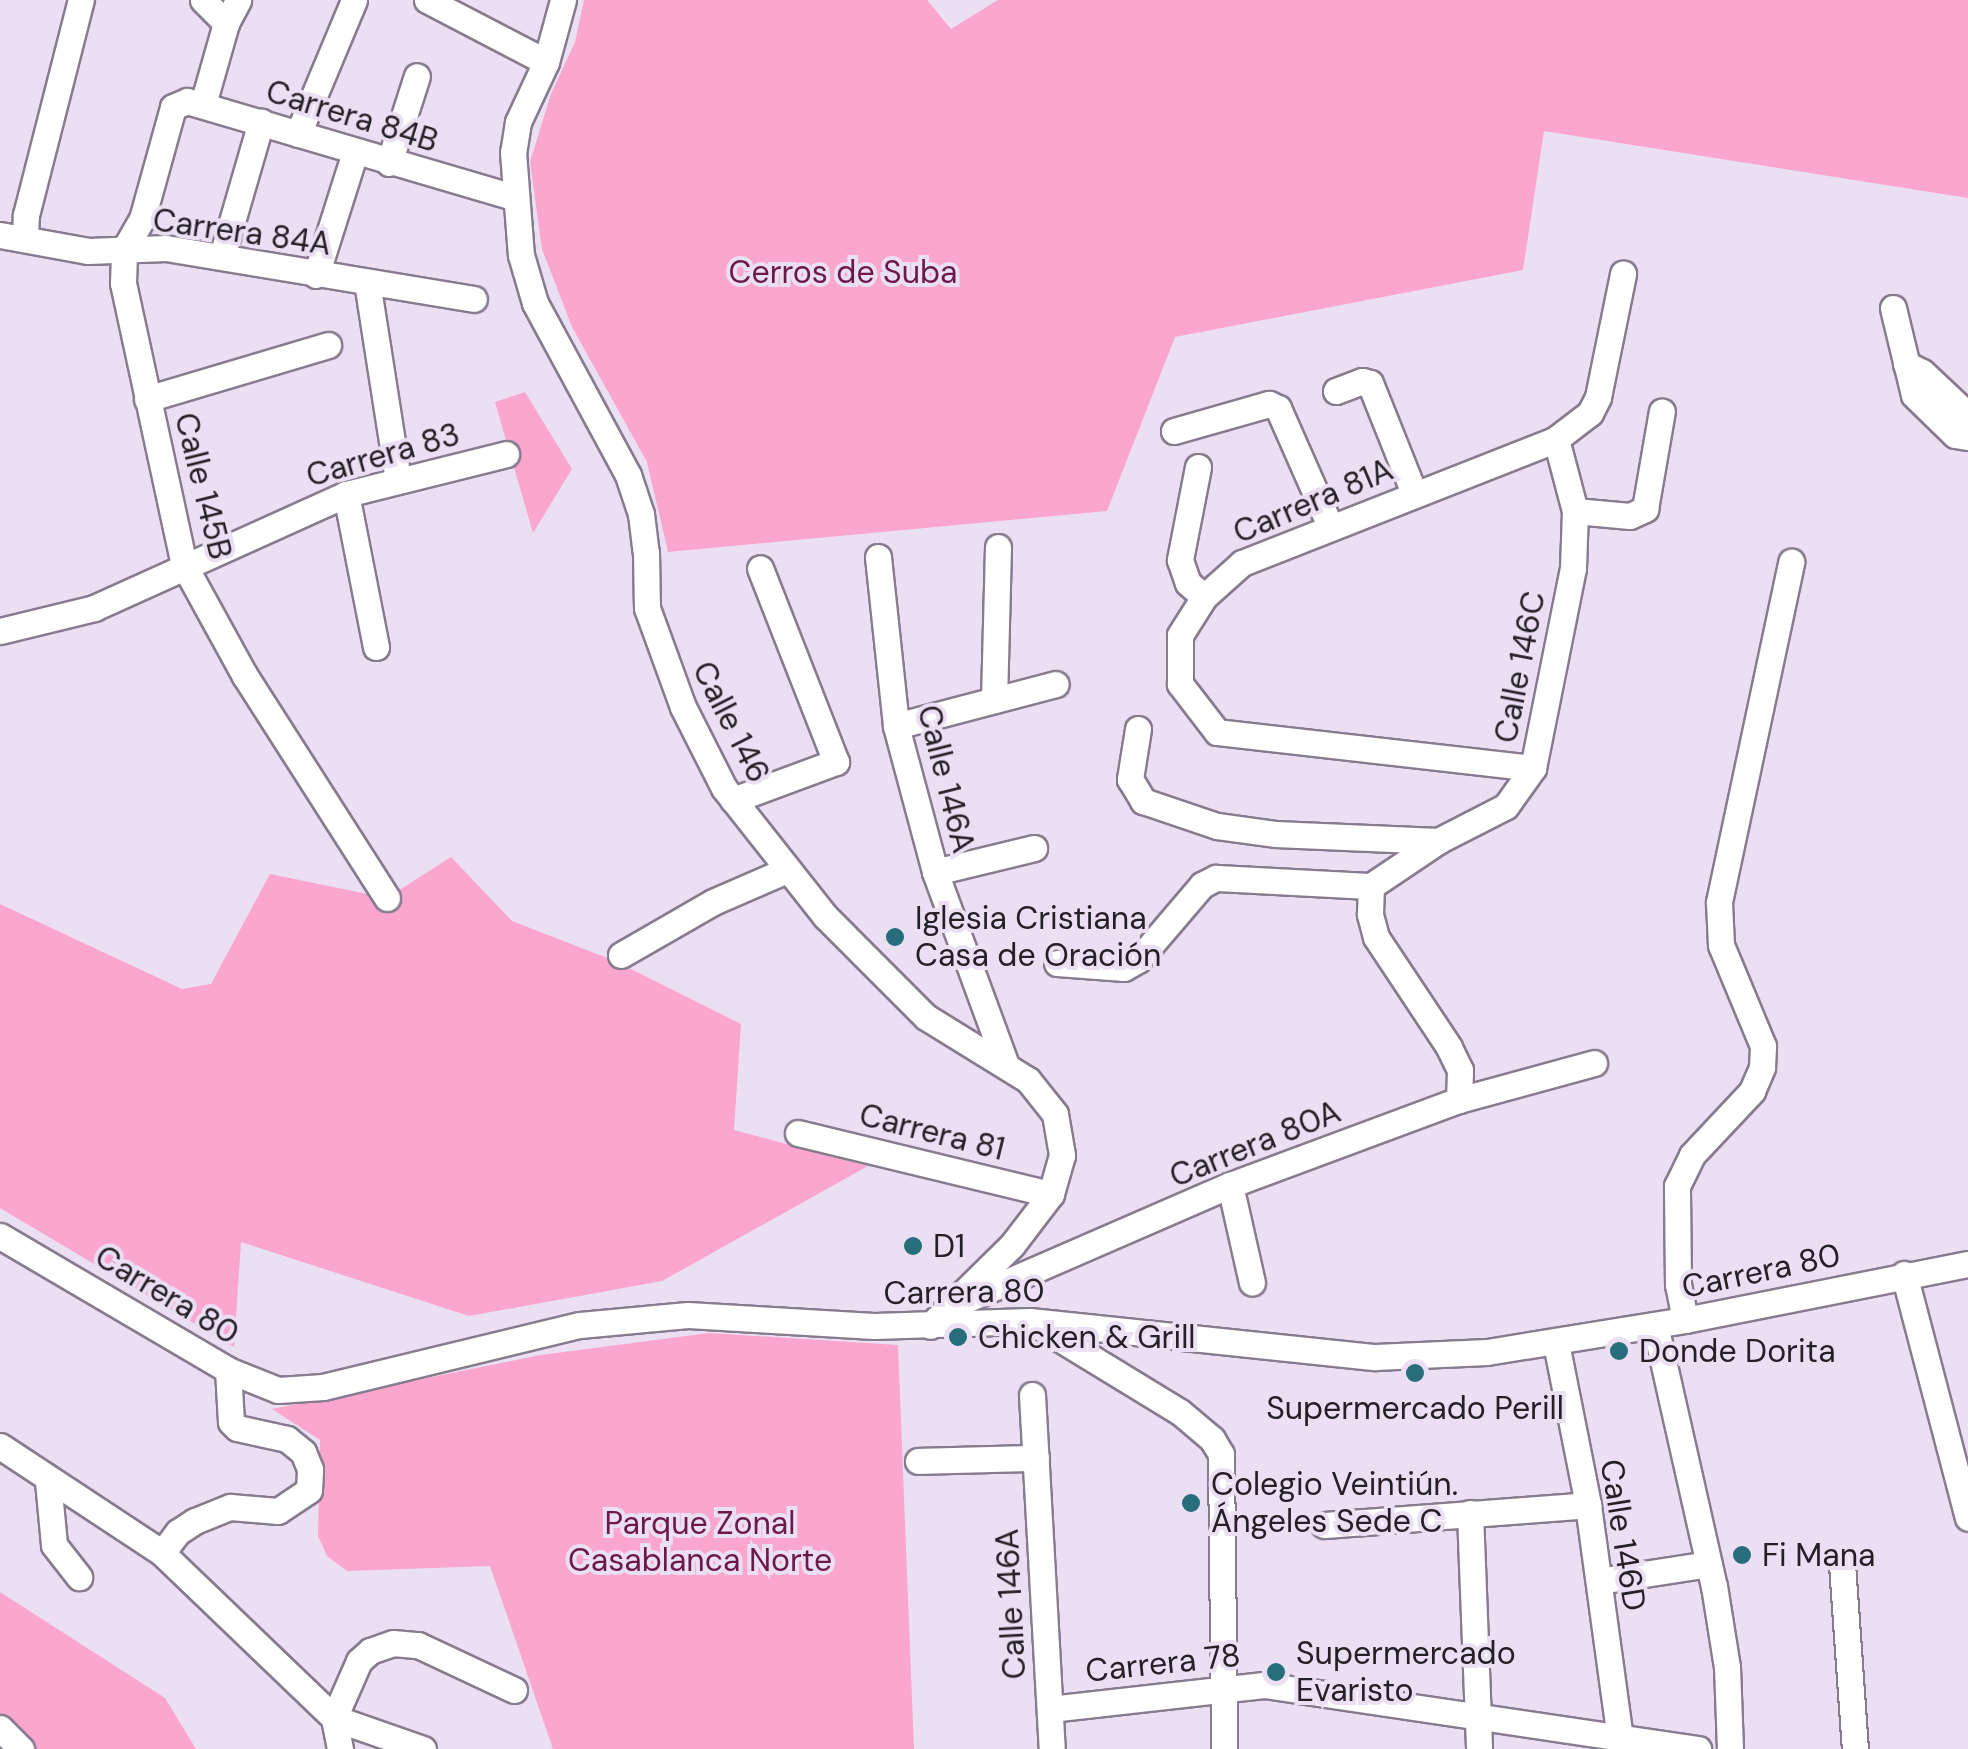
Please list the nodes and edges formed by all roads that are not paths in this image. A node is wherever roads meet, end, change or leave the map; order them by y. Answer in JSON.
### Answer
{"nodes":[{"id":1,"x":81,"y":0,"type":"edge"},
{"id":2,"x":203,"y":0,"type":"edge"},
{"id":3,"x":354,"y":0,"type":"edge"},
{"id":4,"x":427,"y":0,"type":"edge"},
{"id":5,"x":563,"y":0,"type":"edge"},
{"id":6,"x":232,"y":11,"type":"edge"},
{"id":7,"x":546,"y":62,"type":"junction"},
{"id":8,"x":417,"y":76,"type":"dead end"},
{"id":9,"x":203,"y":104,"type":"junction"},
{"id":10,"x":173,"y":107,"type":"joint"},
{"id":11,"x":261,"y":122,"type":"junction"},
{"id":12,"x":298,"y":134,"type":"junction"},
{"id":13,"x":355,"y":152,"type":"junction"},
{"id":14,"x":389,"y":162,"type":"junction"},
{"id":15,"x":513,"y":196,"type":"junction"},
{"id":16,"x":13,"y":237,"type":"edge"},
{"id":17,"x":124,"y":250,"type":"junction"},
{"id":18,"x":222,"y":256,"type":"junction"},
{"id":19,"x":1623,"y":274,"type":"dead end"},
{"id":20,"x":316,"y":275,"type":"junction"},
{"id":21,"x":367,"y":282,"type":"junction"},
{"id":22,"x":474,"y":299,"type":"dead end"},
{"id":23,"x":1892,"y":308,"type":"dead end"},
{"id":24,"x":328,"y":344,"type":"dead end"},
{"id":25,"x":1906,"y":364,"type":"junction"},
{"id":26,"x":1336,"y":391,"type":"dead end"},
{"id":27,"x":147,"y":399,"type":"junction"},
{"id":28,"x":1662,"y":411,"type":"dead end"},
{"id":29,"x":1968,"y":415,"type":"edge"},
{"id":30,"x":1174,"y":431,"type":"dead end"},
{"id":31,"x":1968,"y":437,"type":"edge"},
{"id":32,"x":1556,"y":438,"type":"junction"},
{"id":33,"x":506,"y":454,"type":"dead end"},
{"id":34,"x":1198,"y":467,"type":"dead end"},
{"id":35,"x":398,"y":481,"type":"junction"},
{"id":36,"x":346,"y":494,"type":"junction"},
{"id":37,"x":1414,"y":494,"type":"junction"},
{"id":38,"x":1575,"y":511,"type":"junction"},
{"id":39,"x":1330,"y":526,"type":"junction"},
{"id":40,"x":998,"y":547,"type":"dead end"},
{"id":41,"x":878,"y":558,"type":"dead end"},
{"id":42,"x":1791,"y":562,"type":"dead end"},
{"id":43,"x":184,"y":565,"type":"junction"},
{"id":44,"x":760,"y":568,"type":"dead end"},
{"id":45,"x":1204,"y":597,"type":"junction"},
{"id":46,"x":0,"y":631,"type":"edge"},
{"id":47,"x":376,"y":647,"type":"dead end"},
{"id":48,"x":1056,"y":684,"type":"dead end"},
{"id":49,"x":994,"y":700,"type":"junction"},
{"id":50,"x":896,"y":726,"type":"junction"},
{"id":51,"x":1138,"y":729,"type":"dead end"},
{"id":52,"x":1533,"y":768,"type":"junction"},
{"id":53,"x":734,"y":800,"type":"junction"},
{"id":54,"x":1438,"y":841,"type":"junction"},
{"id":55,"x":1034,"y":848,"type":"dead end"},
{"id":56,"x":786,"y":870,"type":"junction"},
{"id":57,"x":936,"y":872,"type":"junction"},
{"id":58,"x":1371,"y":886,"type":"junction"},
{"id":59,"x":387,"y":898,"type":"dead end"},
{"id":60,"x":620,"y":955,"type":"dead end"},
{"id":61,"x":1057,"y":963,"type":"dead end"},
{"id":62,"x":1594,"y":1063,"type":"dead end"},
{"id":63,"x":1006,"y":1065,"type":"junction"},
{"id":64,"x":1459,"y":1100,"type":"junction"},
{"id":65,"x":798,"y":1133,"type":"dead end"},
{"id":66,"x":1230,"y":1185,"type":"junction"},
{"id":67,"x":1050,"y":1194,"type":"junction"},
{"id":68,"x":0,"y":1236,"type":"edge"},
{"id":69,"x":1968,"y":1264,"type":"edge"},
{"id":70,"x":1904,"y":1274,"type":"junction"},
{"id":71,"x":1252,"y":1283,"type":"dead end"},
{"id":72,"x":948,"y":1307,"type":"junction"},
{"id":73,"x":1685,"y":1320,"type":"junction"},
{"id":74,"x":1030,"y":1321,"type":"junction"},
{"id":75,"x":1655,"y":1325,"type":"junction"},
{"id":76,"x":930,"y":1326,"type":"junction"},
{"id":77,"x":1556,"y":1343,"type":"junction"},
{"id":78,"x":228,"y":1370,"type":"junction"},
{"id":79,"x":1032,"y":1394,"type":"dead end"},
{"id":80,"x":0,"y":1446,"type":"edge"},
{"id":81,"x":1036,"y":1458,"type":"junction"},
{"id":82,"x":918,"y":1461,"type":"dead end"},
{"id":83,"x":48,"y":1481,"type":"junction"},
{"id":84,"x":1588,"y":1505,"type":"junction"},
{"id":85,"x":1470,"y":1513,"type":"junction"},
{"id":86,"x":1968,"y":1518,"type":"edge"},
{"id":87,"x":1324,"y":1525,"type":"dead end"},
{"id":88,"x":162,"y":1553,"type":"junction"},
{"id":89,"x":1709,"y":1564,"type":"junction"},
{"id":90,"x":1842,"y":1564,"type":"dead end"},
{"id":91,"x":79,"y":1576,"type":"dead end"},
{"id":92,"x":1598,"y":1582,"type":"junction"},
{"id":93,"x":1222,"y":1686,"type":"junction"},
{"id":94,"x":514,"y":1690,"type":"dead end"},
{"id":95,"x":1050,"y":1709,"type":"junction"},
{"id":96,"x":1481,"y":1716,"type":"junction"},
{"id":97,"x":334,"y":1718,"type":"junction"},
{"id":98,"x":0,"y":1728,"type":"edge"},
{"id":99,"x":1620,"y":1738,"type":"junction"},
{"id":100,"x":1655,"y":1746,"type":"edge"},
{"id":101,"x":21,"y":1749,"type":"edge"},
{"id":102,"x":340,"y":1749,"type":"edge"},
{"id":103,"x":424,"y":1749,"type":"edge"},
{"id":104,"x":1052,"y":1749,"type":"edge"},
{"id":105,"x":1224,"y":1749,"type":"edge"},
{"id":106,"x":1479,"y":1749,"type":"edge"},
{"id":107,"x":1698,"y":1749,"type":"edge"},
{"id":108,"x":1730,"y":1749,"type":"edge"},
{"id":109,"x":1855,"y":1749,"type":"edge"}],
"edges":[{"from":1,"to":16,"type":"street"},
{"from":2,"to":6,"type":"street"},
{"from":3,"to":12,"type":"street"},
{"from":4,"to":7,"type":"street"},
{"from":5,"to":7,"type":"street","name":"Calle 146"},
{"from":6,"to":9,"type":"street"},
{"from":7,"to":15,"type":"street","name":"Calle 146"},
{"from":8,"to":14,"type":"street"},
{"from":9,"to":10,"type":"street","name":"Carrera 84B"},
{"from":9,"to":11,"type":"street","name":"Carrera 84B"},
{"from":10,"to":17,"type":"street","name":"Calle 145B"},
{"from":11,"to":12,"type":"street","name":"Carrera 84B"},
{"from":11,"to":18,"type":"street"},
{"from":12,"to":13,"type":"street","name":"Carrera 84B"},
{"from":13,"to":14,"type":"street","name":"Carrera 84B"},
{"from":13,"to":20,"type":"street"},
{"from":14,"to":15,"type":"street","name":"Carrera 84B"},
{"from":15,"to":53,"type":"street","name":"Calle 146"},
{"from":16,"to":17,"type":"street","name":"Carrera 84A"},
{"from":17,"to":18,"type":"street","name":"Carrera 84A"},
{"from":17,"to":27,"type":"street","name":"Calle 145B"},
{"from":18,"to":20,"type":"street","name":"Carrera 84A"},
{"from":19,"to":32,"type":"street","name":"Carrera 81A"},
{"from":20,"to":21,"type":"street","name":"Carrera 84A"},
{"from":21,"to":22,"type":"street","name":"Carrera 84A"},
{"from":21,"to":35,"type":"street"},
{"from":23,"to":25,"type":"street"},
{"from":24,"to":27,"type":"street"},
{"from":25,"to":29,"type":"street"},
{"from":25,"to":31,"type":"street"},
{"from":26,"to":37,"type":"street"},
{"from":27,"to":43,"type":"street","name":"Calle 145B"},
{"from":28,"to":38,"type":"street"},
{"from":30,"to":39,"type":"street"},
{"from":32,"to":37,"type":"street","name":"Carrera 81A"},
{"from":32,"to":38,"type":"street","name":"Calle 146C"},
{"from":33,"to":35,"type":"street","name":"Carrera 83"},
{"from":34,"to":45,"type":"street"},
{"from":35,"to":36,"type":"street","name":"Carrera 83"},
{"from":36,"to":43,"type":"street","name":"Carrera 83"},
{"from":36,"to":47,"type":"street"},
{"from":37,"to":39,"type":"street","name":"Carrera 81A"},
{"from":38,"to":52,"type":"street","name":"Calle 146C"},
{"from":39,"to":45,"type":"street","name":"Carrera 81A"},
{"from":40,"to":49,"type":"street"},
{"from":41,"to":50,"type":"street","name":"Calle 146A"},
{"from":42,"to":73,"type":"street"},
{"from":43,"to":46,"type":"street","name":"Carrera 83"},
{"from":43,"to":59,"type":"street","name":"Calle 145B"},
{"from":44,"to":53,"type":"street"},
{"from":45,"to":52,"type":"street","name":"Carrera 81A"},
{"from":48,"to":49,"type":"street"},
{"from":49,"to":50,"type":"street"},
{"from":50,"to":57,"type":"street","name":"Calle 146A"},
{"from":51,"to":54,"type":"street"},
{"from":52,"to":54,"type":"street","name":"Calle 146C"},
{"from":53,"to":56,"type":"street","name":"Calle 146"},
{"from":54,"to":58,"type":"street","name":"Calle 146C"},
{"from":55,"to":57,"type":"street"},
{"from":56,"to":60,"type":"street"},
{"from":56,"to":63,"type":"street","name":"Calle 146"},
{"from":57,"to":63,"type":"street","name":"Calle 146A"},
{"from":58,"to":61,"type":"street"},
{"from":58,"to":64,"type":"street"},
{"from":62,"to":64,"type":"street","name":"Carrera 80A"},
{"from":63,"to":67,"type":"street","name":"Calle 146"},
{"from":64,"to":66,"type":"street","name":"Carrera 80A"},
{"from":65,"to":67,"type":"street","name":"Carrera 81"},
{"from":66,"to":71,"type":"street"},
{"from":66,"to":72,"type":"street","name":"Carrera 80A"},
{"from":67,"to":72,"type":"street","name":"Calle 146"},
{"from":68,"to":78,"type":"street","name":"Carrera 80"},
{"from":69,"to":70,"type":"street","name":"Carrera 80"},
{"from":70,"to":73,"type":"street","name":"Carrera 80"},
{"from":70,"to":86,"type":"street"},
{"from":72,"to":76,"type":"street","name":"Calle 146"},
{"from":73,"to":75,"type":"street","name":"Carrera 80"},
{"from":74,"to":76,"type":"street","name":"Carrera 80"},
{"from":74,"to":77,"type":"street","name":"Carrera 80"},
{"from":74,"to":93,"type":"street"},
{"from":75,"to":77,"type":"street","name":"Carrera 80"},
{"from":75,"to":89,"type":"street"},
{"from":76,"to":78,"type":"street","name":"Carrera 80"},
{"from":77,"to":84,"type":"street","name":"Calle 146D"},
{"from":78,"to":88,"type":"street"},
{"from":79,"to":81,"type":"street","name":"Calle 146A"},
{"from":80,"to":83,"type":"street"},
{"from":81,"to":82,"type":"street"},
{"from":81,"to":95,"type":"street","name":"Calle 146A"},
{"from":83,"to":88,"type":"street"},
{"from":83,"to":91,"type":"street"},
{"from":84,"to":85,"type":"street"},
{"from":84,"to":92,"type":"street","name":"Calle 146D"},
{"from":85,"to":87,"type":"street"},
{"from":85,"to":96,"type":"street"},
{"from":88,"to":97,"type":"street"},
{"from":89,"to":92,"type":"street"},
{"from":89,"to":108,"type":"street"},
{"from":90,"to":109,"type":"street"},
{"from":92,"to":99,"type":"street","name":"Calle 146D"},
{"from":93,"to":95,"type":"street","name":"Carrera 78"},
{"from":93,"to":96,"type":"street","name":"Carrera 78"},
{"from":93,"to":105,"type":"street"},
{"from":94,"to":97,"type":"street"},
{"from":95,"to":104,"type":"street","name":"Calle 146A"},
{"from":96,"to":99,"type":"street","name":"Carrera 78"},
{"from":96,"to":106,"type":"street"},
{"from":97,"to":102,"type":"street"},
{"from":97,"to":103,"type":"street"},
{"from":98,"to":101,"type":"street"},
{"from":99,"to":100,"type":"street","name":"Carrera 78"},
{"from":100,"to":107,"type":"street","name":"Carrera 78"}]}
